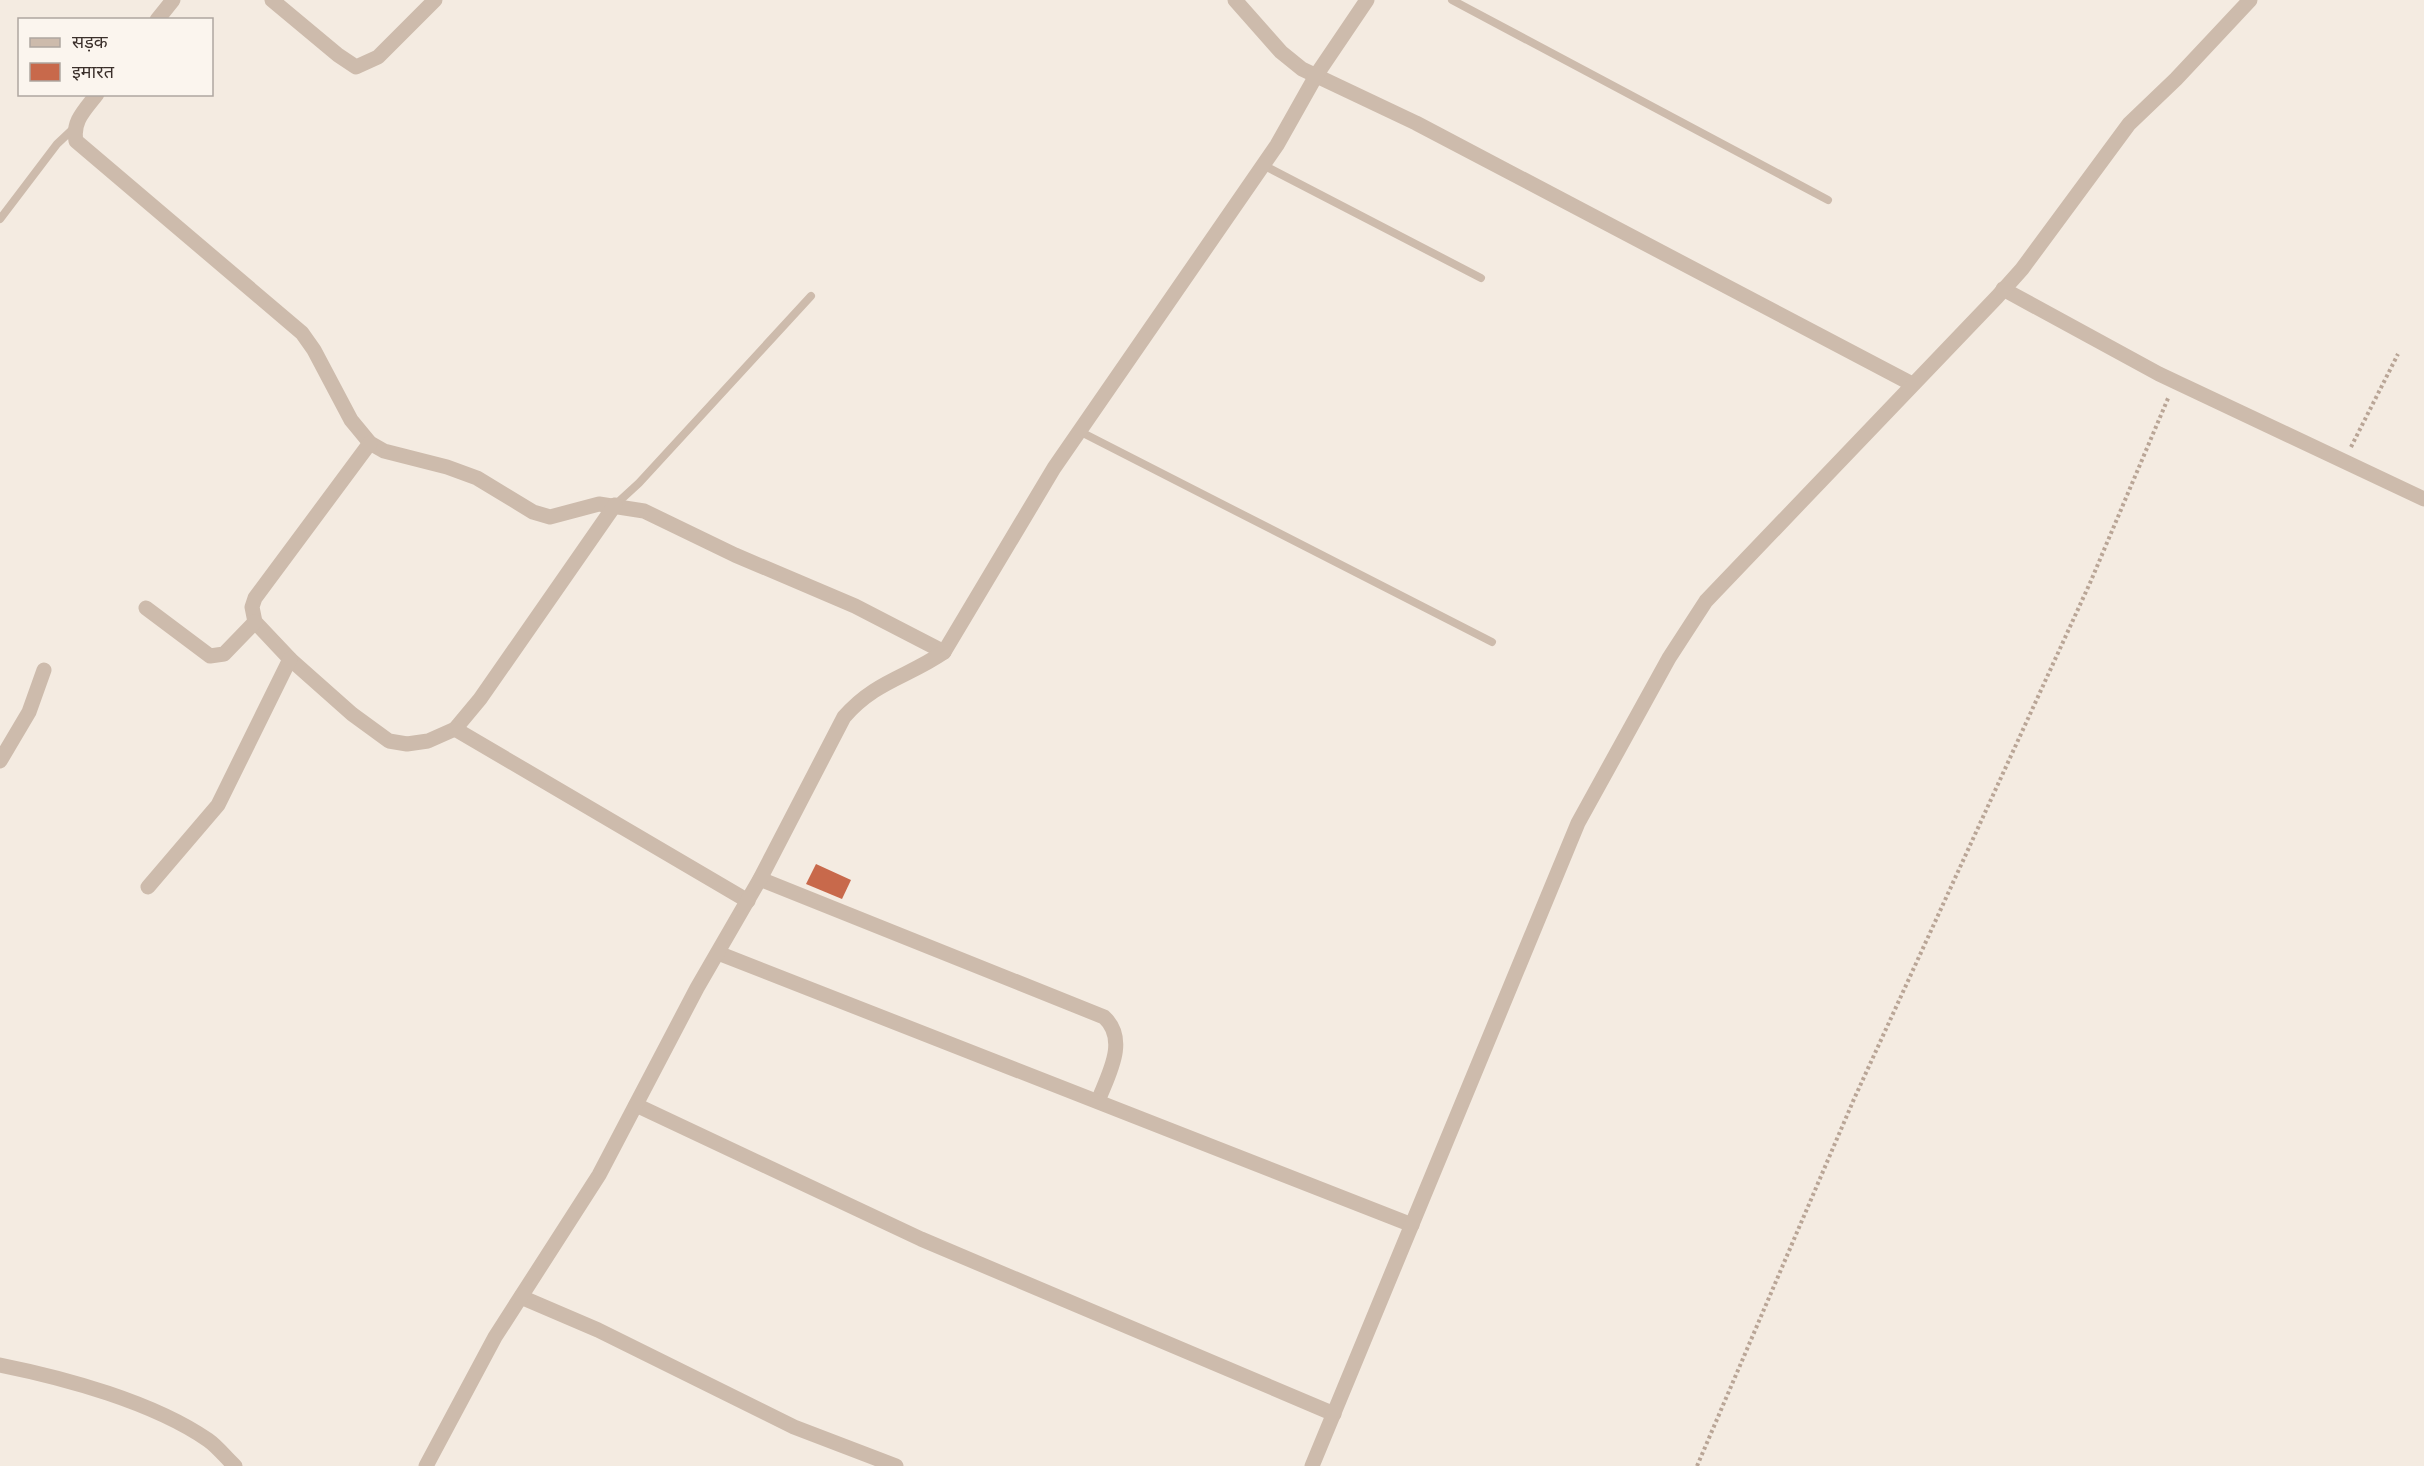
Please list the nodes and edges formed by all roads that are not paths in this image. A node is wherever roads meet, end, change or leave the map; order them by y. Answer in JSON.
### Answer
{"nodes":[{"id":1,"x":173,"y":0,"type":"edge"},
{"id":2,"x":272,"y":0,"type":"edge"},
{"id":3,"x":435,"y":0,"type":"edge"},
{"id":4,"x":1234,"y":0,"type":"edge"},
{"id":5,"x":1367,"y":0,"type":"edge"},
{"id":6,"x":1452,"y":0,"type":"edge"},
{"id":7,"x":2250,"y":0,"type":"edge"},
{"id":8,"x":160,"y":18,"type":"edge"},
{"id":9,"x":1317,"y":74,"type":"junction"},
{"id":10,"x":95,"y":96,"type":"edge"},
{"id":11,"x":73,"y":129,"type":"junction"},
{"id":12,"x":1263,"y":165,"type":"junction"},
{"id":13,"x":1828,"y":200,"type":"dead end"},
{"id":14,"x":0,"y":219,"type":"edge"},
{"id":15,"x":1480,"y":278,"type":"dead end"},
{"id":16,"x":2003,"y":290,"type":"junction"},
{"id":17,"x":811,"y":296,"type":"dead end"},
{"id":18,"x":1912,"y":384,"type":"junction"},
{"id":19,"x":1079,"y":431,"type":"junction"},
{"id":20,"x":370,"y":443,"type":"junction"},
{"id":21,"x":2424,"y":499,"type":"edge"},
{"id":22,"x":615,"y":505,"type":"junction"},
{"id":23,"x":146,"y":608,"type":"dead end"},
{"id":24,"x":255,"y":622,"type":"junction"},
{"id":25,"x":1492,"y":642,"type":"dead end"},
{"id":26,"x":944,"y":652,"type":"junction"},
{"id":27,"x":290,"y":659,"type":"junction"},
{"id":28,"x":44,"y":670,"type":"dead end"},
{"id":29,"x":455,"y":729,"type":"junction"},
{"id":30,"x":0,"y":761,"type":"edge"},
{"id":31,"x":760,"y":879,"type":"junction"},
{"id":32,"x":148,"y":887,"type":"dead end"},
{"id":33,"x":747,"y":901,"type":"junction"},
{"id":34,"x":718,"y":953,"type":"junction"},
{"id":35,"x":1098,"y":1101,"type":"junction"},
{"id":36,"x":636,"y":1105,"type":"junction"},
{"id":37,"x":1412,"y":1224,"type":"junction"},
{"id":38,"x":521,"y":1297,"type":"junction"},
{"id":39,"x":0,"y":1365,"type":"edge"},
{"id":40,"x":1334,"y":1414,"type":"junction"},
{"id":41,"x":235,"y":1466,"type":"edge"},
{"id":42,"x":426,"y":1466,"type":"edge"},
{"id":43,"x":896,"y":1466,"type":"edge"},
{"id":44,"x":1312,"y":1466,"type":"edge"}],
"edges":[{"from":1,"to":8,"type":"street"},
{"from":2,"to":3,"type":"street"},
{"from":4,"to":9,"type":"street"},
{"from":5,"to":9,"type":"street"},
{"from":6,"to":13,"type":"lane"},
{"from":7,"to":16,"type":"street"},
{"from":9,"to":12,"type":"street"},
{"from":9,"to":18,"type":"street"},
{"from":10,"to":11,"type":"street"},
{"from":11,"to":14,"type":"lane"},
{"from":11,"to":20,"type":"street"},
{"from":12,"to":15,"type":"lane"},
{"from":12,"to":19,"type":"street"},
{"from":16,"to":18,"type":"street"},
{"from":16,"to":21,"type":"street"},
{"from":17,"to":22,"type":"lane"},
{"from":18,"to":37,"type":"street"},
{"from":19,"to":25,"type":"lane"},
{"from":19,"to":26,"type":"street"},
{"from":20,"to":22,"type":"street"},
{"from":20,"to":24,"type":"street"},
{"from":22,"to":26,"type":"street"},
{"from":22,"to":29,"type":"street"},
{"from":23,"to":24,"type":"street"},
{"from":24,"to":27,"type":"street"},
{"from":26,"to":31,"type":"street"},
{"from":27,"to":29,"type":"street"},
{"from":27,"to":32,"type":"street"},
{"from":28,"to":30,"type":"street"},
{"from":29,"to":33,"type":"street"},
{"from":31,"to":33,"type":"street"},
{"from":31,"to":35,"type":"street"},
{"from":33,"to":34,"type":"street"},
{"from":34,"to":35,"type":"street"},
{"from":34,"to":36,"type":"street"},
{"from":35,"to":37,"type":"street"},
{"from":36,"to":38,"type":"street"},
{"from":36,"to":40,"type":"street"},
{"from":37,"to":40,"type":"street"},
{"from":38,"to":42,"type":"street"},
{"from":38,"to":43,"type":"street"},
{"from":39,"to":41,"type":"street"},
{"from":40,"to":44,"type":"street"}]}
